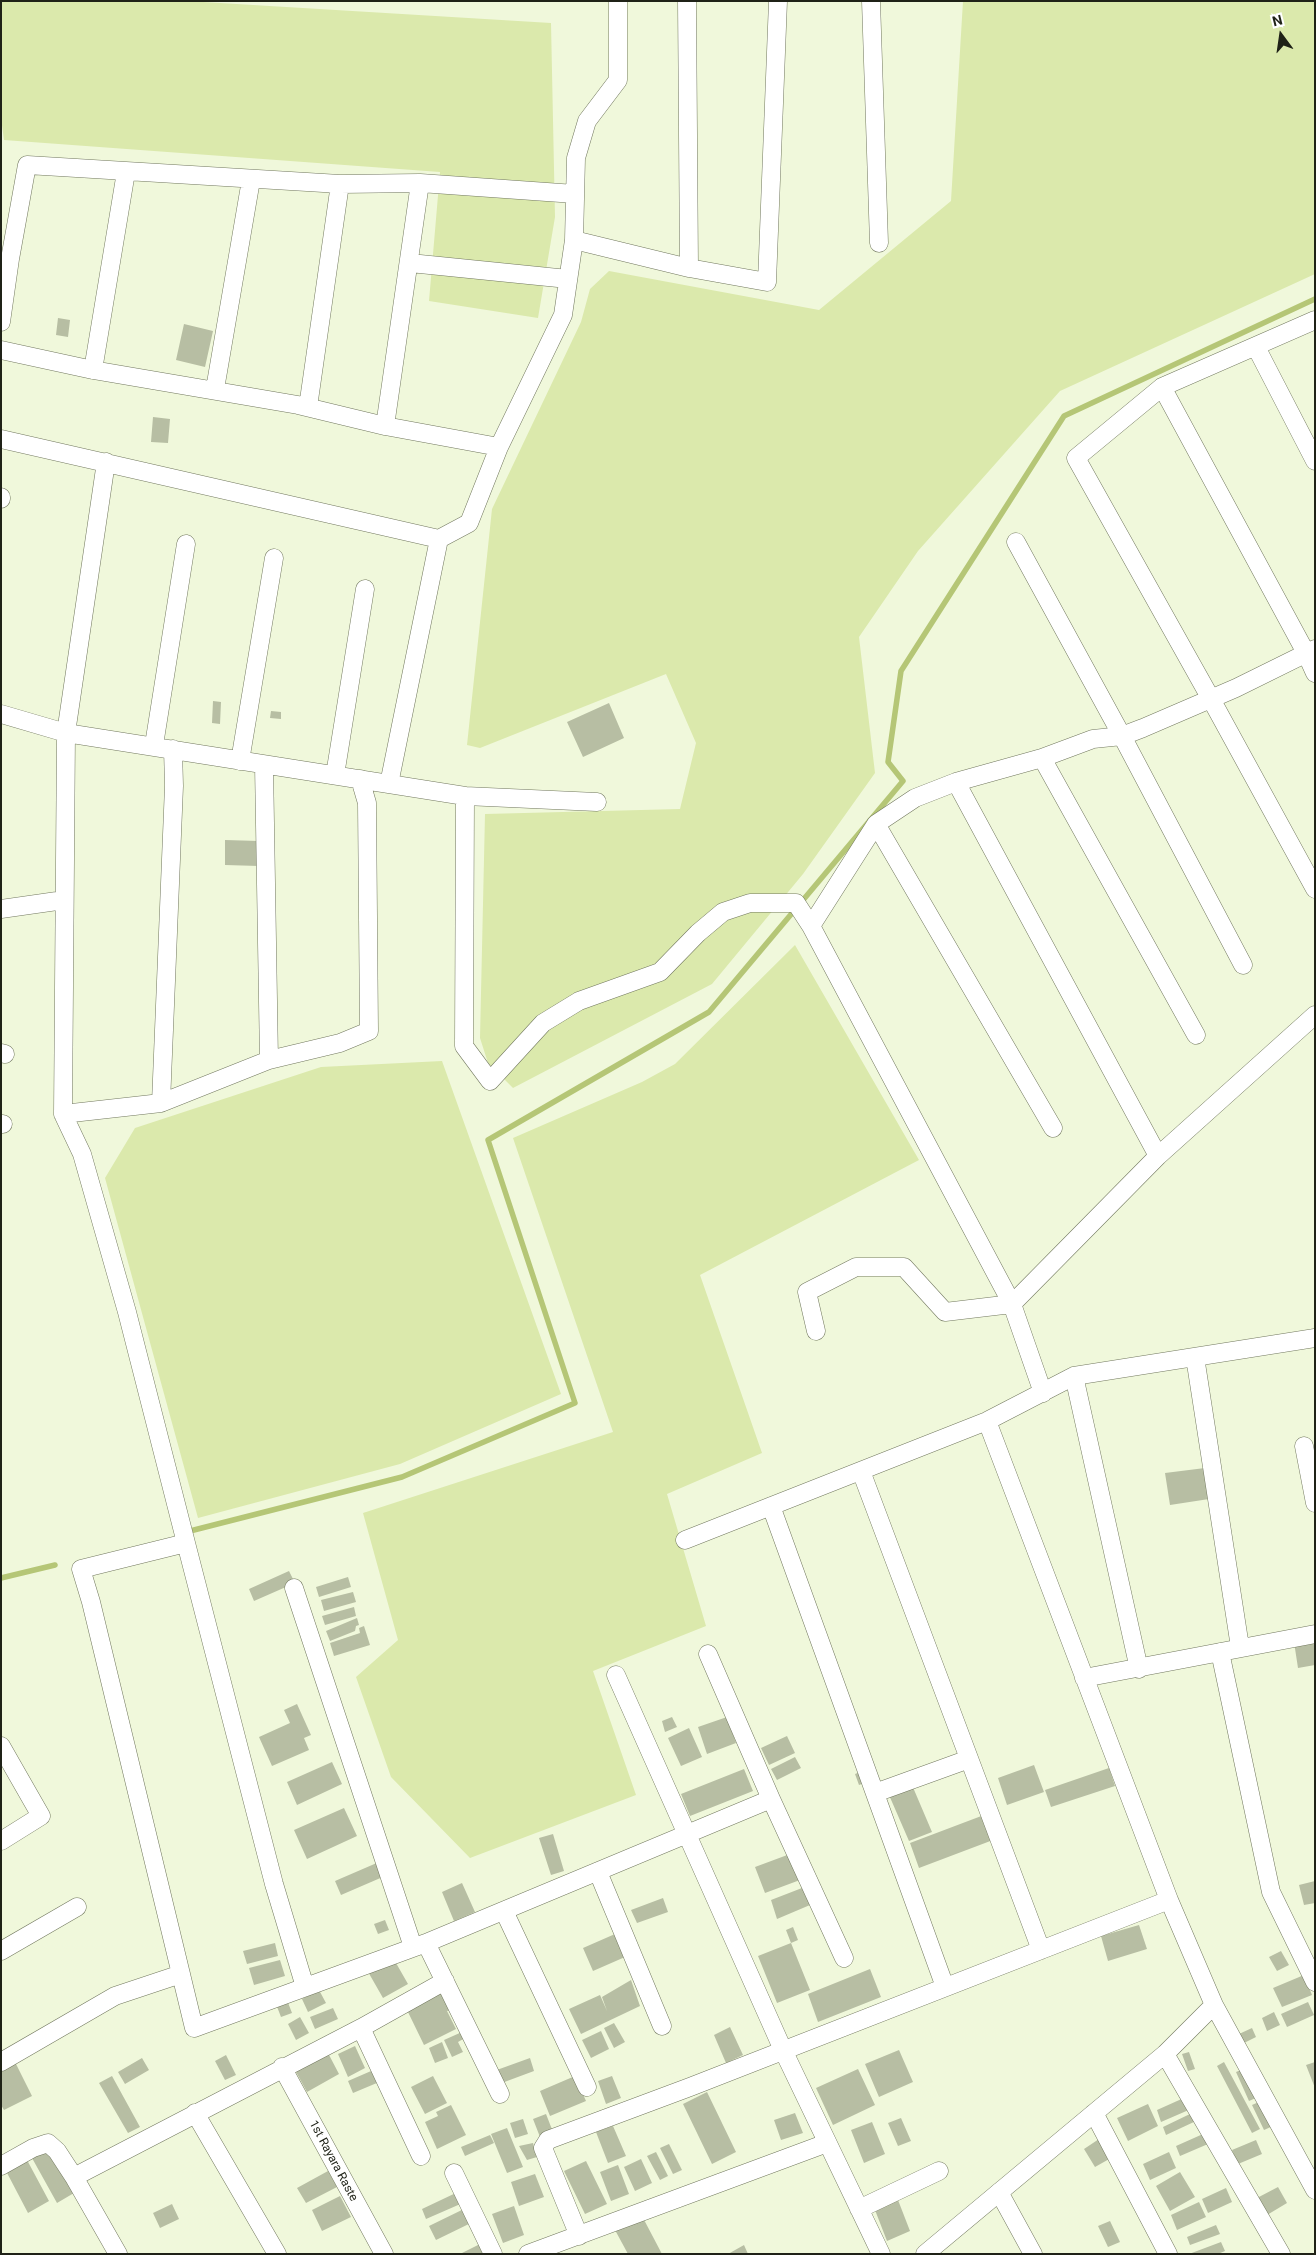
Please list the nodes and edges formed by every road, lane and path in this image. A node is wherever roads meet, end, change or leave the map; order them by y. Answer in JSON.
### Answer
{"nodes":[{"id":1,"x":618,"y":1,"type":"edge"},
{"id":2,"x":687,"y":1,"type":"edge"},
{"id":3,"x":778,"y":1,"type":"edge"},
{"id":4,"x":871,"y":1,"type":"edge"},
{"id":5,"x":126,"y":172,"type":"junction"},
{"id":6,"x":250,"y":180,"type":"junction"},
{"id":7,"x":420,"y":183,"type":"junction"},
{"id":8,"x":340,"y":184,"type":"junction"},
{"id":9,"x":576,"y":194,"type":"junction"},
{"id":10,"x":574,"y":240,"type":"junction"},
{"id":11,"x":879,"y":243,"type":"dead end"},
{"id":12,"x":6,"y":258,"type":"edge"},
{"id":13,"x":410,"y":263,"type":"junction"},
{"id":14,"x":689,"y":268,"type":"junction"},
{"id":15,"x":568,"y":279,"type":"junction"},
{"id":16,"x":1315,"y":320,"type":"edge"},
{"id":17,"x":1,"y":322,"type":"edge"},
{"id":18,"x":1256,"y":347,"type":"junction"},
{"id":19,"x":1,"y":350,"type":"edge"},
{"id":20,"x":93,"y":370,"type":"junction"},
{"id":21,"x":1162,"y":387,"type":"junction"},
{"id":22,"x":214,"y":389,"type":"junction"},
{"id":23,"x":308,"y":407,"type":"junction"},
{"id":24,"x":385,"y":426,"type":"junction"},
{"id":25,"x":1,"y":439,"type":"edge"},
{"id":26,"x":499,"y":447,"type":"junction"},
{"id":27,"x":1315,"y":461,"type":"edge"},
{"id":28,"x":106,"y":462,"type":"junction"},
{"id":29,"x":439,"y":539,"type":"junction"},
{"id":30,"x":1016,"y":542,"type":"dead end"},
{"id":31,"x":186,"y":544,"type":"dead end"},
{"id":32,"x":274,"y":558,"type":"dead end"},
{"id":33,"x":365,"y":589,"type":"dead end"},
{"id":34,"x":1310,"y":651,"type":"edge"},
{"id":35,"x":1315,"y":673,"type":"edge"},
{"id":36,"x":1211,"y":699,"type":"junction"},
{"id":37,"x":1,"y":714,"type":"edge"},
{"id":38,"x":66,"y":733,"type":"junction"},
{"id":39,"x":1122,"y":736,"type":"junction"},
{"id":40,"x":154,"y":745,"type":"junction"},
{"id":41,"x":173,"y":749,"type":"junction"},
{"id":42,"x":1042,"y":758,"type":"junction"},
{"id":43,"x":240,"y":761,"type":"junction"},
{"id":44,"x":264,"y":765,"type":"junction"},
{"id":45,"x":335,"y":775,"type":"junction"},
{"id":46,"x":360,"y":779,"type":"junction"},
{"id":47,"x":956,"y":782,"type":"junction"},
{"id":48,"x":389,"y":784,"type":"junction"},
{"id":49,"x":466,"y":796,"type":"junction"},
{"id":50,"x":597,"y":802,"type":"dead end"},
{"id":51,"x":876,"y":824,"type":"junction"},
{"id":52,"x":1315,"y":889,"type":"edge"},
{"id":53,"x":64,"y":900,"type":"junction"},
{"id":54,"x":1,"y":909,"type":"edge"},
{"id":55,"x":804,"y":914,"type":"junction"},
{"id":56,"x":1242,"y":965,"type":"dead end"},
{"id":57,"x":1315,"y":1015,"type":"edge"},
{"id":58,"x":1196,"y":1035,"type":"dead end"},
{"id":59,"x":269,"y":1060,"type":"junction"},
{"id":60,"x":161,"y":1103,"type":"junction"},
{"id":61,"x":63,"y":1114,"type":"junction"},
{"id":62,"x":1053,"y":1128,"type":"dead end"},
{"id":63,"x":1158,"y":1156,"type":"junction"},
{"id":64,"x":1012,"y":1304,"type":"junction"},
{"id":65,"x":816,"y":1331,"type":"dead end"},
{"id":66,"x":1315,"y":1338,"type":"edge"},
{"id":67,"x":1195,"y":1357,"type":"junction"},
{"id":68,"x":1074,"y":1376,"type":"junction"},
{"id":69,"x":1043,"y":1393,"type":"junction"},
{"id":70,"x":988,"y":1421,"type":"junction"},
{"id":71,"x":1304,"y":1446,"type":"dead end"},
{"id":72,"x":861,"y":1471,"type":"junction"},
{"id":73,"x":1315,"y":1503,"type":"edge"},
{"id":74,"x":771,"y":1506,"type":"junction"},
{"id":75,"x":685,"y":1540,"type":"dead end"},
{"id":76,"x":186,"y":1543,"type":"junction"},
{"id":77,"x":294,"y":1588,"type":"dead end"},
{"id":78,"x":1315,"y":1634,"type":"edge"},
{"id":79,"x":1240,"y":1648,"type":"junction"},
{"id":80,"x":1220,"y":1652,"type":"junction"},
{"id":81,"x":708,"y":1654,"type":"dead end"},
{"id":82,"x":1139,"y":1669,"type":"junction"},
{"id":83,"x":616,"y":1675,"type":"dead end"},
{"id":84,"x":1084,"y":1678,"type":"junction"},
{"id":85,"x":1,"y":1746,"type":"edge"},
{"id":86,"x":969,"y":1759,"type":"junction"},
{"id":87,"x":875,"y":1793,"type":"junction"},
{"id":88,"x":771,"y":1799,"type":"junction"},
{"id":89,"x":686,"y":1834,"type":"junction"},
{"id":90,"x":1,"y":1841,"type":"edge"},
{"id":91,"x":598,"y":1872,"type":"junction"},
{"id":92,"x":1169,"y":1900,"type":"junction"},
{"id":93,"x":77,"y":1907,"type":"dead end"},
{"id":94,"x":504,"y":1911,"type":"junction"},
{"id":95,"x":420,"y":1945,"type":"junction"},
{"id":96,"x":3,"y":1947,"type":"edge"},
{"id":97,"x":1041,"y":1950,"type":"junction"},
{"id":98,"x":844,"y":1958,"type":"dead end"},
{"id":99,"x":181,"y":1974,"type":"junction"},
{"id":100,"x":445,"y":1981,"type":"junction"},
{"id":101,"x":1315,"y":1982,"type":"edge"},
{"id":102,"x":305,"y":1987,"type":"junction"},
{"id":103,"x":945,"y":1987,"type":"junction"},
{"id":104,"x":1214,"y":2006,"type":"junction"},
{"id":105,"x":662,"y":2026,"type":"dead end"},
{"id":106,"x":360,"y":2028,"type":"junction"},
{"id":107,"x":783,"y":2050,"type":"junction"},
{"id":108,"x":1165,"y":2054,"type":"junction"},
{"id":109,"x":1,"y":2062,"type":"edge"},
{"id":110,"x":282,"y":2067,"type":"junction"},
{"id":111,"x":587,"y":2087,"type":"dead end"},
{"id":112,"x":500,"y":2094,"type":"dead end"},
{"id":113,"x":195,"y":2112,"type":"junction"},
{"id":114,"x":1094,"y":2113,"type":"junction"},
{"id":115,"x":827,"y":2143,"type":"junction"},
{"id":116,"x":421,"y":2156,"type":"dead end"},
{"id":117,"x":1,"y":2166,"type":"edge"},
{"id":118,"x":940,"y":2171,"type":"dead end"},
{"id":119,"x":454,"y":2173,"type":"dead end"},
{"id":120,"x":74,"y":2177,"type":"junction"},
{"id":121,"x":1315,"y":2190,"type":"edge"},
{"id":122,"x":1000,"y":2192,"type":"junction"},
{"id":123,"x":859,"y":2209,"type":"junction"},
{"id":124,"x":579,"y":2236,"type":"junction"},
{"id":125,"x":118,"y":2254,"type":"edge"},
{"id":126,"x":276,"y":2254,"type":"edge"},
{"id":127,"x":384,"y":2254,"type":"edge"},
{"id":128,"x":493,"y":2254,"type":"edge"},
{"id":129,"x":528,"y":2254,"type":"edge"},
{"id":130,"x":881,"y":2254,"type":"edge"},
{"id":131,"x":925,"y":2254,"type":"edge"},
{"id":132,"x":1033,"y":2254,"type":"edge"},
{"id":133,"x":1168,"y":2254,"type":"edge"},
{"id":134,"x":1281,"y":2254,"type":"edge"}],
"edges":[{"from":1,"to":9,"type":"street"},
{"from":2,"to":14,"type":"street"},
{"from":3,"to":14,"type":"street"},
{"from":4,"to":11,"type":"street"},
{"from":5,"to":6,"type":"street"},
{"from":5,"to":12,"type":"street"},
{"from":5,"to":20,"type":"street"},
{"from":6,"to":8,"type":"street"},
{"from":6,"to":22,"type":"street"},
{"from":7,"to":8,"type":"street"},
{"from":7,"to":9,"type":"street"},
{"from":7,"to":13,"type":"street"},
{"from":8,"to":23,"type":"street"},
{"from":9,"to":10,"type":"street"},
{"from":10,"to":14,"type":"street"},
{"from":10,"to":15,"type":"street"},
{"from":12,"to":17,"type":"street"},
{"from":13,"to":15,"type":"street"},
{"from":13,"to":24,"type":"street"},
{"from":15,"to":26,"type":"street"},
{"from":16,"to":18,"type":"street"},
{"from":18,"to":21,"type":"street"},
{"from":18,"to":27,"type":"street"},
{"from":19,"to":20,"type":"street"},
{"from":20,"to":22,"type":"street"},
{"from":21,"to":34,"type":"street"},
{"from":21,"to":36,"type":"street"},
{"from":22,"to":23,"type":"street"},
{"from":23,"to":24,"type":"street"},
{"from":24,"to":26,"type":"street"},
{"from":25,"to":28,"type":"street"},
{"from":26,"to":29,"type":"street"},
{"from":28,"to":29,"type":"street"},
{"from":28,"to":38,"type":"street"},
{"from":29,"to":48,"type":"street"},
{"from":30,"to":39,"type":"street"},
{"from":31,"to":40,"type":"street"},
{"from":32,"to":43,"type":"street"},
{"from":33,"to":45,"type":"street"},
{"from":34,"to":35,"type":"street"},
{"from":34,"to":36,"type":"street"},
{"from":36,"to":39,"type":"street"},
{"from":36,"to":52,"type":"street"},
{"from":37,"to":38,"type":"street"},
{"from":38,"to":40,"type":"street"},
{"from":38,"to":53,"type":"street"},
{"from":39,"to":42,"type":"street"},
{"from":39,"to":56,"type":"street"},
{"from":40,"to":41,"type":"street"},
{"from":41,"to":43,"type":"street"},
{"from":41,"to":60,"type":"street"},
{"from":42,"to":47,"type":"street"},
{"from":42,"to":58,"type":"street"},
{"from":43,"to":44,"type":"street"},
{"from":44,"to":45,"type":"street"},
{"from":44,"to":59,"type":"street"},
{"from":45,"to":46,"type":"street"},
{"from":46,"to":48,"type":"street"},
{"from":46,"to":59,"type":"street"},
{"from":47,"to":51,"type":"street"},
{"from":47,"to":63,"type":"street"},
{"from":48,"to":49,"type":"street"},
{"from":49,"to":50,"type":"street"},
{"from":49,"to":55,"type":"street"},
{"from":51,"to":55,"type":"street"},
{"from":51,"to":62,"type":"street"},
{"from":53,"to":54,"type":"street"},
{"from":53,"to":61,"type":"street"},
{"from":55,"to":64,"type":"street"},
{"from":57,"to":63,"type":"street"},
{"from":59,"to":60,"type":"street"},
{"from":60,"to":61,"type":"street"},
{"from":61,"to":76,"type":"street"},
{"from":63,"to":64,"type":"street"},
{"from":64,"to":65,"type":"street"},
{"from":64,"to":69,"type":"street"},
{"from":66,"to":67,"type":"street"},
{"from":67,"to":68,"type":"street"},
{"from":67,"to":79,"type":"street"},
{"from":68,"to":69,"type":"street"},
{"from":68,"to":82,"type":"street"},
{"from":69,"to":70,"type":"street"},
{"from":70,"to":72,"type":"street"},
{"from":70,"to":84,"type":"street"},
{"from":71,"to":73,"type":"street"},
{"from":72,"to":74,"type":"street"},
{"from":72,"to":86,"type":"street"},
{"from":74,"to":75,"type":"street"},
{"from":74,"to":87,"type":"street"},
{"from":76,"to":99,"type":"street"},
{"from":76,"to":102,"type":"street"},
{"from":77,"to":95,"type":"street"},
{"from":78,"to":79,"type":"street"},
{"from":79,"to":80,"type":"street"},
{"from":80,"to":82,"type":"street"},
{"from":80,"to":101,"type":"street"},
{"from":81,"to":88,"type":"street"},
{"from":82,"to":84,"type":"street"},
{"from":83,"to":89,"type":"street"},
{"from":84,"to":92,"type":"street"},
{"from":85,"to":90,"type":"street"},
{"from":86,"to":87,"type":"street"},
{"from":86,"to":97,"type":"street"},
{"from":87,"to":103,"type":"street"},
{"from":88,"to":89,"type":"street"},
{"from":88,"to":98,"type":"street"},
{"from":89,"to":91,"type":"street"},
{"from":89,"to":107,"type":"street"},
{"from":91,"to":94,"type":"street"},
{"from":91,"to":105,"type":"street"},
{"from":92,"to":97,"type":"street"},
{"from":92,"to":104,"type":"street"},
{"from":93,"to":96,"type":"street"},
{"from":94,"to":95,"type":"street"},
{"from":94,"to":111,"type":"street"},
{"from":95,"to":100,"type":"street"},
{"from":95,"to":102,"type":"street"},
{"from":97,"to":103,"type":"street"},
{"from":99,"to":102,"type":"street"},
{"from":99,"to":109,"type":"street"},
{"from":100,"to":106,"type":"street"},
{"from":100,"to":112,"type":"street"},
{"from":103,"to":107,"type":"street"},
{"from":104,"to":108,"type":"street"},
{"from":104,"to":121,"type":"street"},
{"from":106,"to":110,"type":"street"},
{"from":106,"to":116,"type":"street"},
{"from":107,"to":115,"type":"street"},
{"from":107,"to":124,"type":"street"},
{"from":108,"to":114,"type":"street"},
{"from":108,"to":134,"type":"street"},
{"from":110,"to":113,"type":"street"},
{"from":110,"to":127,"type":"street","name":"1st Rayara Raste"},
{"from":113,"to":120,"type":"street"},
{"from":113,"to":126,"type":"street"},
{"from":114,"to":122,"type":"street"},
{"from":114,"to":133,"type":"street"},
{"from":115,"to":123,"type":"street"},
{"from":115,"to":124,"type":"street"},
{"from":117,"to":120,"type":"street"},
{"from":118,"to":123,"type":"street"},
{"from":119,"to":128,"type":"street"},
{"from":120,"to":125,"type":"street"},
{"from":122,"to":131,"type":"street"},
{"from":122,"to":132,"type":"street"},
{"from":123,"to":130,"type":"street"},
{"from":124,"to":129,"type":"street"}]}
